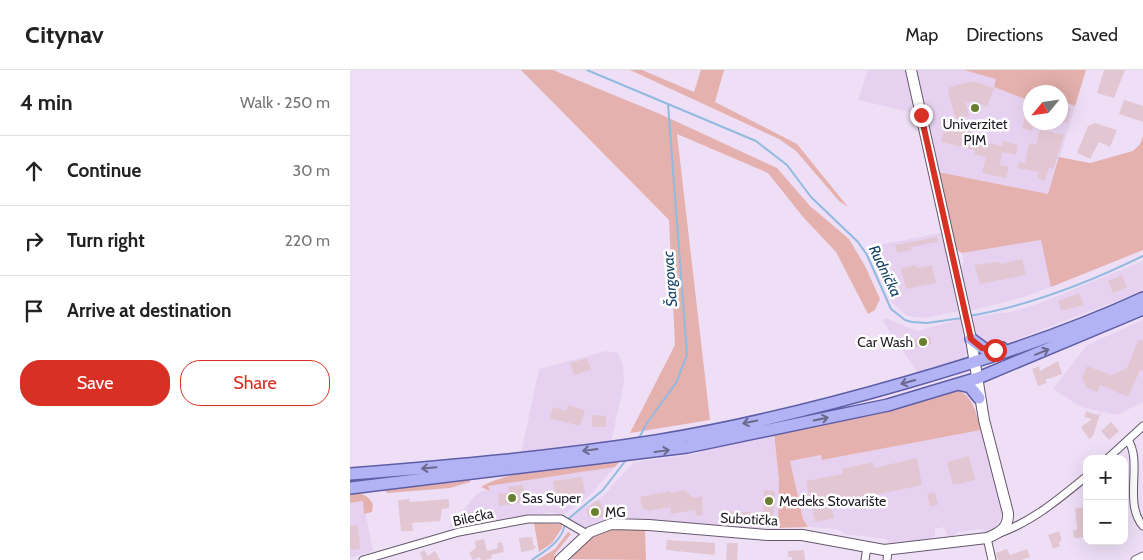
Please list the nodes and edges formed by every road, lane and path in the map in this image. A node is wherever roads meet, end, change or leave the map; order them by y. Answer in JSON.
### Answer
{"nodes":[{"id":1,"x":911,"y":70,"type":"edge"},
{"id":2,"x":1143,"y":298,"type":"edge"},
{"id":3,"x":1143,"y":309,"type":"edge"},
{"id":4,"x":1066,"y":331,"type":"junction"},
{"id":5,"x":972,"y":344,"type":"junction"},
{"id":6,"x":975,"y":363,"type":"junction"},
{"id":7,"x":955,"y":369,"type":"junction"},
{"id":8,"x":996,"y":370,"type":"junction"},
{"id":9,"x":978,"y":378,"type":"junction"},
{"id":10,"x":958,"y":384,"type":"junction"},
{"id":11,"x":979,"y":398,"type":"junction"},
{"id":12,"x":1143,"y":426,"type":"edge"},
{"id":13,"x":1128,"y":440,"type":"junction"},
{"id":14,"x":1111,"y":455,"type":"edge"},
{"id":15,"x":350,"y":474,"type":"edge"},
{"id":16,"x":1083,"y":479,"type":"edge"},
{"id":17,"x":350,"y":488,"type":"edge"},
{"id":18,"x":1008,"y":518,"type":"junction"},
{"id":19,"x":1028,"y":520,"type":"junction"},
{"id":20,"x":1143,"y":526,"type":"edge"},
{"id":21,"x":587,"y":534,"type":"junction"},
{"id":22,"x":990,"y":537,"type":"junction"},
{"id":23,"x":867,"y":547,"type":"junction"},
{"id":24,"x":887,"y":555,"type":"edge"},
{"id":25,"x":1143,"y":556,"type":"edge"},
{"id":26,"x":363,"y":560,"type":"edge"},
{"id":27,"x":560,"y":560,"type":"edge"},
{"id":28,"x":865,"y":560,"type":"edge"},
{"id":29,"x":992,"y":560,"type":"edge"},
{"id":30,"x":1136,"y":560,"type":"edge"}],
"edges":[{"from":1,"to":5,"type":"street"},
{"from":2,"to":4,"type":"main road"},
{"from":8,"to":3,"type":"main road","one_way":true},
{"from":4,"to":5,"type":"main road"},
{"from":4,"to":6,"type":"main road"},
{"from":5,"to":6,"type":"street"},
{"from":5,"to":7,"type":"street"},
{"from":6,"to":7,"type":"main road"},
{"from":6,"to":9,"type":"street"},
{"from":7,"to":15,"type":"main road","one_way":true},
{"from":8,"to":9,"type":"main road"},
{"from":8,"to":11,"type":"street"},
{"from":9,"to":10,"type":"main road"},
{"from":9,"to":11,"type":"street"},
{"from":10,"to":11,"type":"main road"},
{"from":17,"to":10,"type":"main road","one_way":true},
{"from":11,"to":18,"type":"street"},
{"from":12,"to":13,"type":"street"},
{"from":13,"to":14,"type":"street"},
{"from":13,"to":20,"type":"street"},
{"from":16,"to":19,"type":"street","name":"Subotička"},
{"from":18,"to":19,"type":"street"},
{"from":18,"to":22,"type":"street"},
{"from":19,"to":22,"type":"street","name":"Subotička"},
{"from":21,"to":23,"type":"street","name":"Subotička"},
{"from":21,"to":26,"type":"street","name":"Bilećka"},
{"from":21,"to":27,"type":"street","name":"Subotička"},
{"from":22,"to":24,"type":"street","name":"Subotička"},
{"from":22,"to":29,"type":"street"},
{"from":23,"to":24,"type":"street","name":"Subotička"},
{"from":23,"to":28,"type":"street"},
{"from":25,"to":30,"type":"street"}]}
